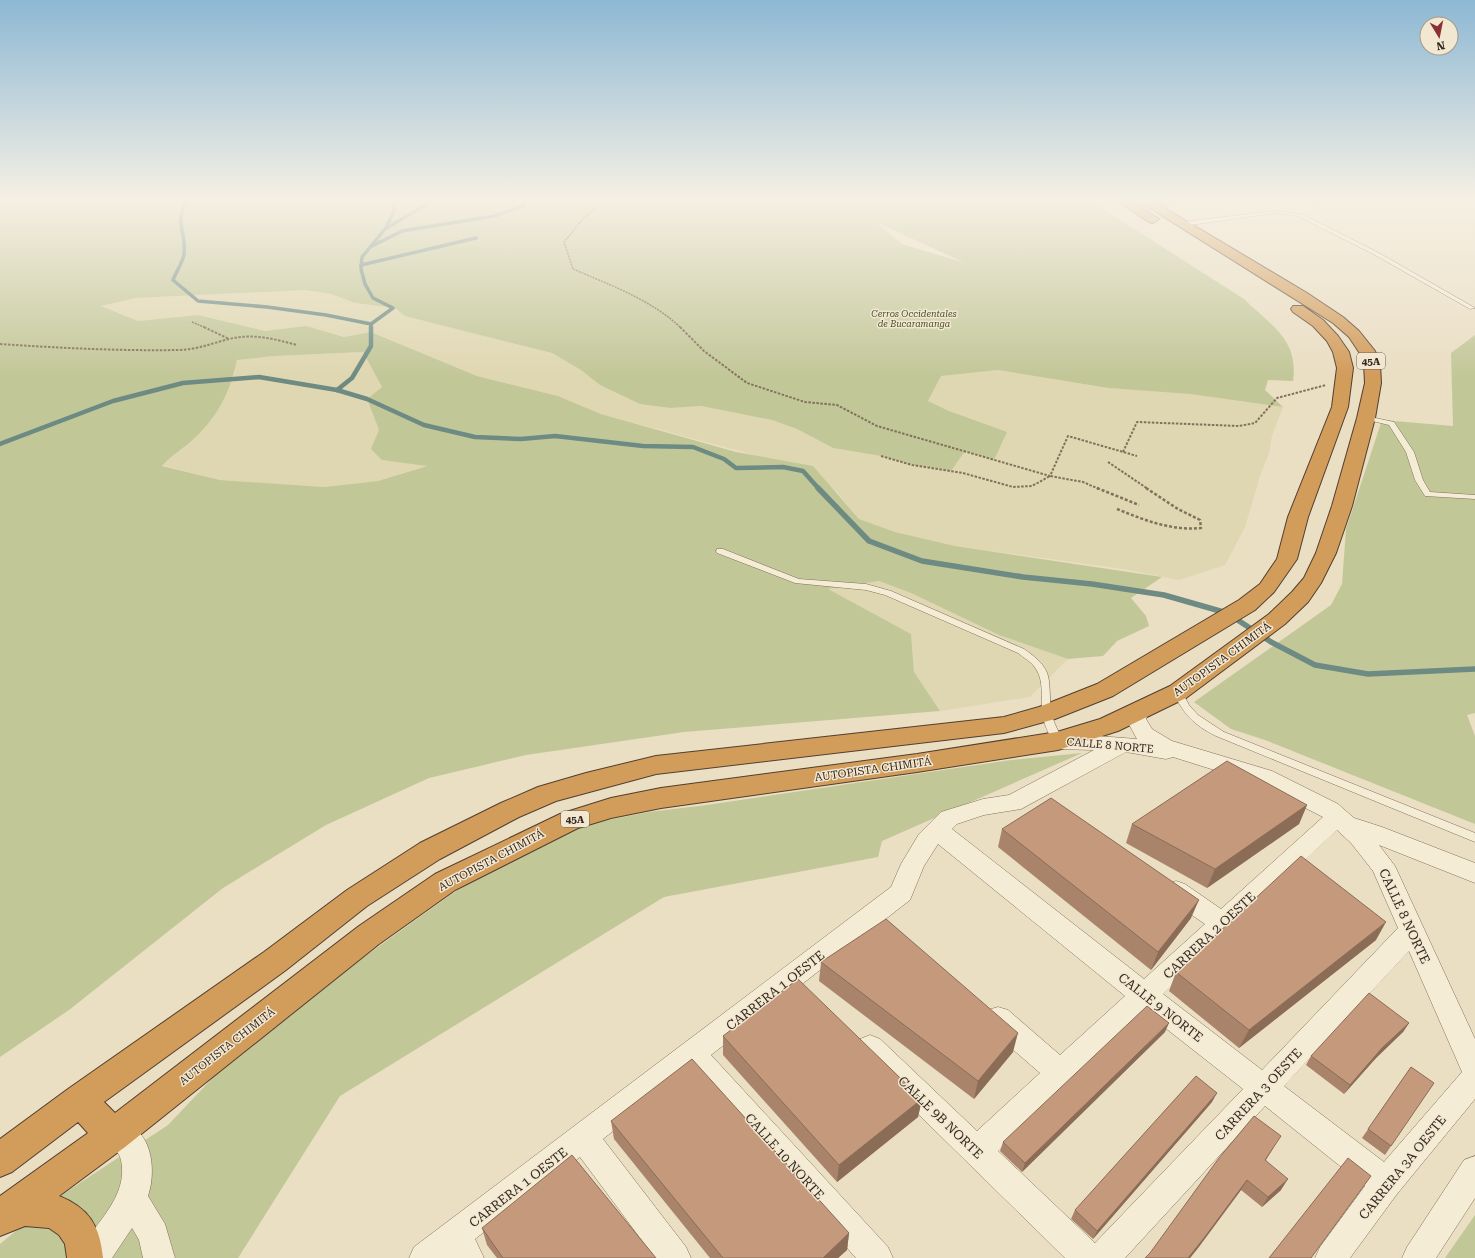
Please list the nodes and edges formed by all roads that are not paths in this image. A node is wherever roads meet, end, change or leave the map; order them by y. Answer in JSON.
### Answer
{"nodes":[{"id":1,"x":1217,"y":259,"type":"edge"},
{"id":2,"x":1240,"y":259,"type":"edge"},
{"id":3,"x":1385,"y":259,"type":"edge"},
{"id":4,"x":1472,"y":308,"type":"dead end"},
{"id":5,"x":1366,"y":418,"type":"junction"},
{"id":6,"x":1475,"y":497,"type":"edge"},
{"id":7,"x":720,"y":551,"type":"dead end"},
{"id":8,"x":1178,"y":692,"type":"junction"},
{"id":9,"x":1139,"y":712,"type":"junction"},
{"id":10,"x":1047,"y":713,"type":"junction"},
{"id":11,"x":1058,"y":741,"type":"junction"},
{"id":12,"x":1123,"y":744,"type":"junction"},
{"id":13,"x":1186,"y":754,"type":"junction"},
{"id":14,"x":1341,"y":821,"type":"junction"},
{"id":15,"x":937,"y":830,"type":"junction"},
{"id":16,"x":1475,"y":838,"type":"edge"},
{"id":17,"x":1475,"y":873,"type":"edge"},
{"id":18,"x":1157,"y":878,"type":"edge"},
{"id":19,"x":1223,"y":923,"type":"junction"},
{"id":20,"x":1412,"y":930,"type":"junction"},
{"id":21,"x":1144,"y":995,"type":"junction"},
{"id":22,"x":983,"y":1006,"type":"edge"},
{"id":23,"x":851,"y":1030,"type":"edge"},
{"id":24,"x":692,"y":1054,"type":"junction"},
{"id":25,"x":1475,"y":1070,"type":"edge"},
{"id":26,"x":1061,"y":1073,"type":"junction"},
{"id":27,"x":1475,"y":1078,"type":"edge"},
{"id":28,"x":1263,"y":1088,"type":"junction"},
{"id":29,"x":80,"y":1100,"type":"junction"},
{"id":30,"x":113,"y":1135,"type":"junction"},
{"id":31,"x":583,"y":1137,"type":"junction"},
{"id":32,"x":976,"y":1151,"type":"junction"},
{"id":33,"x":0,"y":1160,"type":"edge"},
{"id":34,"x":1475,"y":1172,"type":"edge"},
{"id":35,"x":1386,"y":1183,"type":"junction"},
{"id":36,"x":132,"y":1198,"type":"junction"},
{"id":37,"x":3,"y":1216,"type":"edge"},
{"id":38,"x":461,"y":1247,"type":"edge"},
{"id":39,"x":85,"y":1258,"type":"edge"},
{"id":40,"x":93,"y":1258,"type":"edge"},
{"id":41,"x":159,"y":1258,"type":"edge"},
{"id":42,"x":425,"y":1258,"type":"edge"},
{"id":43,"x":675,"y":1258,"type":"edge"},
{"id":44,"x":877,"y":1258,"type":"edge"},
{"id":45,"x":1088,"y":1258,"type":"edge"},
{"id":46,"x":1103,"y":1258,"type":"edge"},
{"id":47,"x":1331,"y":1258,"type":"edge"},
{"id":48,"x":1418,"y":1258,"type":"edge"}],
"edges":[{"from":1,"to":10,"type":"highway","number":"45A"},
{"from":2,"to":5,"type":"highway","name":"AUTOPISTA CHIMITÁ","number":"45A"},
{"from":3,"to":4,"type":"lane"},
{"from":5,"to":6,"type":"lane"},
{"from":5,"to":8,"type":"highway","name":"AUTOPISTA CHIMITÁ","number":"45A"},
{"from":7,"to":10,"type":"lane"},
{"from":8,"to":9,"type":"highway","name":"AUTOPISTA CHIMITÁ","number":"45A"},
{"from":8,"to":16,"type":"lane"},
{"from":9,"to":11,"type":"highway","name":"AUTOPISTA CHIMITÁ","number":"45A"},
{"from":9,"to":13,"type":"street","name":"CALLE 8 NORTE"},
{"from":10,"to":11,"type":"lane"},
{"from":10,"to":29,"type":"highway","number":"45A"},
{"from":11,"to":12,"type":"street","name":"CALLE 8 NORTE"},
{"from":11,"to":30,"type":"highway","name":"AUTOPISTA CHIMITÁ","number":"45A"},
{"from":12,"to":13,"type":"street","name":"CALLE 8 NORTE"},
{"from":12,"to":15,"type":"street","name":"CARRERA 1 OESTE"},
{"from":13,"to":14,"type":"street","name":"CALLE 8 NORTE"},
{"from":14,"to":17,"type":"street"},
{"from":14,"to":19,"type":"street","name":"CARRERA 2 OESTE"},
{"from":14,"to":20,"type":"street","name":"CALLE 8 NORTE"},
{"from":15,"to":21,"type":"street","name":"CALLE 9 NORTE"},
{"from":15,"to":24,"type":"street","name":"CARRERA 1 OESTE"},
{"from":18,"to":19,"type":"street"},
{"from":19,"to":21,"type":"street","name":"CARRERA 2 OESTE"},
{"from":20,"to":25,"type":"street","name":"CALLE 8 NORTE"},
{"from":20,"to":28,"type":"street","name":"CARRERA 3 OESTE"},
{"from":21,"to":26,"type":"street","name":"CARRERA 2 OESTE"},
{"from":21,"to":28,"type":"street","name":"CALLE 9 NORTE"},
{"from":22,"to":26,"type":"street"},
{"from":23,"to":32,"type":"street","name":"CALLE 9B NORTE"},
{"from":24,"to":31,"type":"street","name":"CARRERA 1 OESTE"},
{"from":24,"to":44,"type":"street","name":"CALLE 10 NORTE"},
{"from":26,"to":32,"type":"street","name":"CARRERA 2 OESTE"},
{"from":27,"to":35,"type":"street","name":"CARRERA 3A OESTE"},
{"from":28,"to":35,"type":"street","name":"CALLE 9 NORTE"},
{"from":28,"to":46,"type":"street","name":"CARRERA 3 OESTE"},
{"from":29,"to":30,"type":"highway"},
{"from":29,"to":33,"type":"highway","number":"45A"},
{"from":30,"to":36,"type":"street"},
{"from":30,"to":37,"type":"highway","name":"AUTOPISTA CHIMITÁ","number":"45A"},
{"from":31,"to":38,"type":"street","name":"CARRERA 1 OESTE"},
{"from":31,"to":43,"type":"street"},
{"from":32,"to":45,"type":"street","name":"CALLE 9B NORTE"},
{"from":34,"to":48,"type":"street"},
{"from":35,"to":47,"type":"street","name":"CARRERA 3A OESTE"},
{"from":36,"to":40,"type":"street"},
{"from":36,"to":41,"type":"street"},
{"from":37,"to":39,"type":"highway"},
{"from":38,"to":42,"type":"street","name":"CARRERA 1 OESTE"}]}
